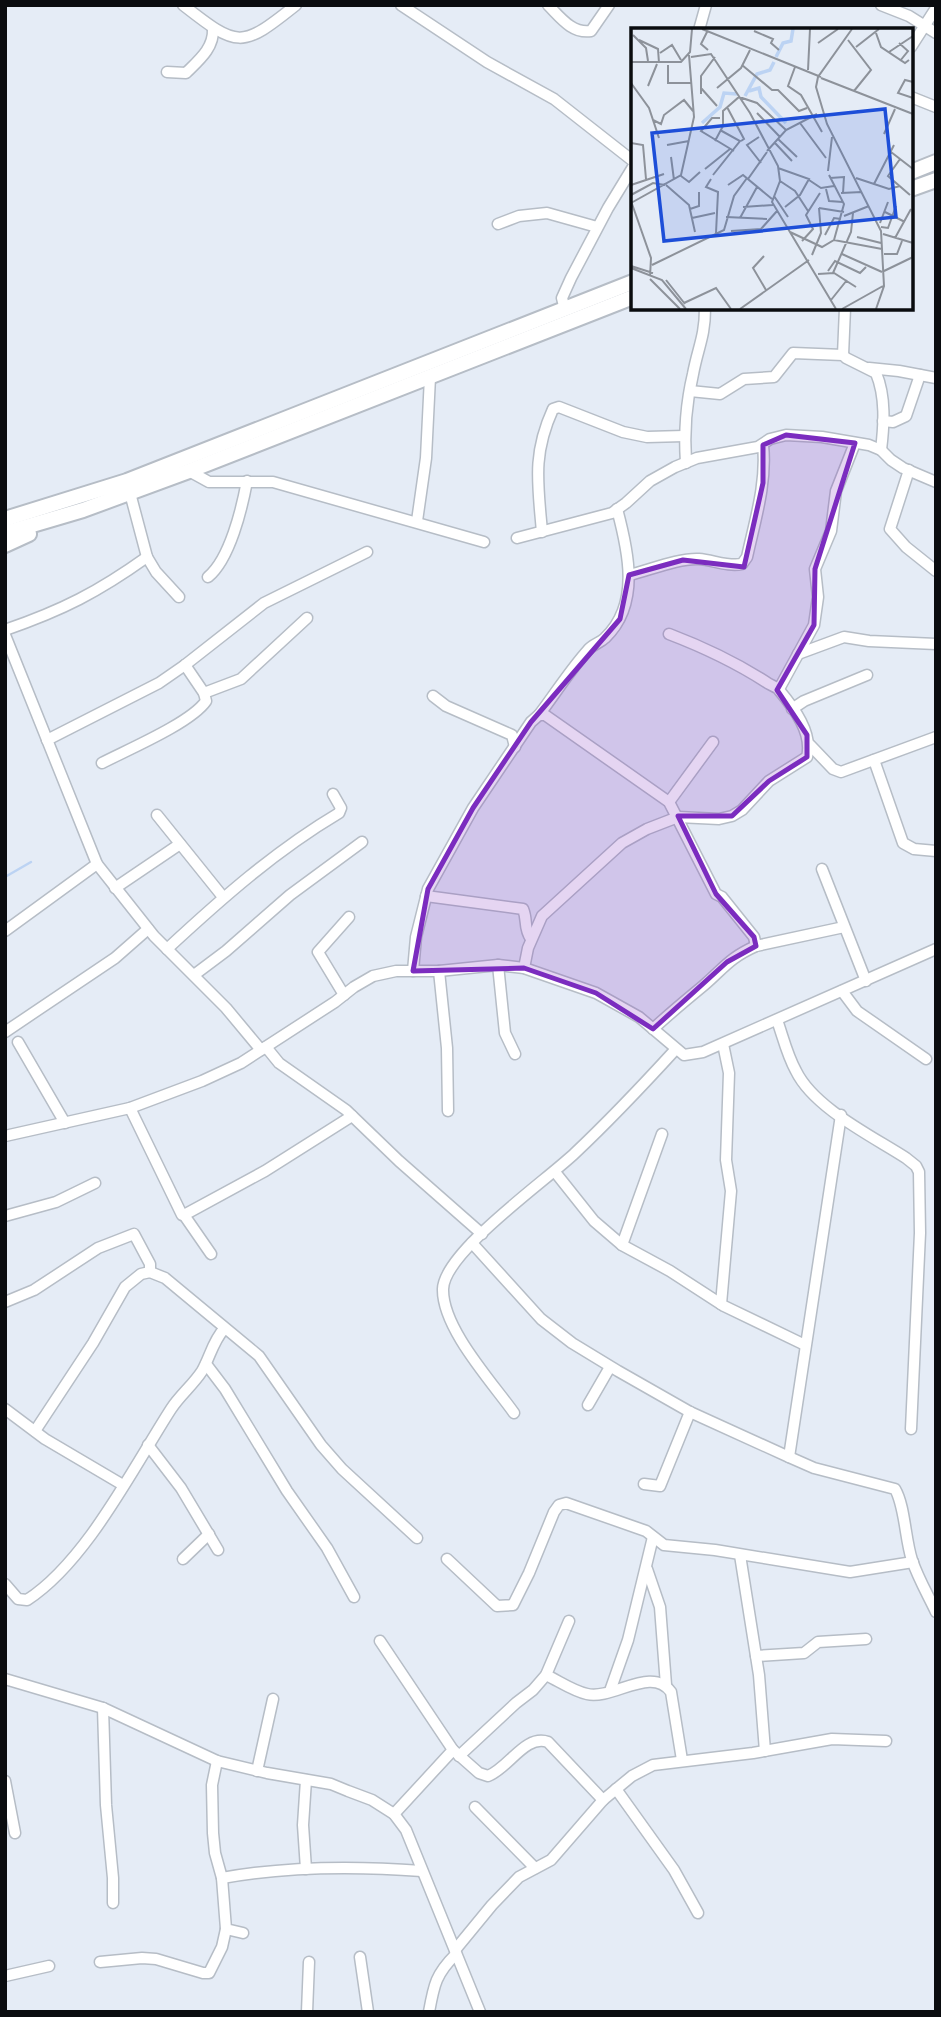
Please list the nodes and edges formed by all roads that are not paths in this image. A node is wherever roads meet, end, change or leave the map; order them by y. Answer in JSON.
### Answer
{"nodes":[{"id":1,"x":183,"y":5,"type":"edge"},
{"id":2,"x":296,"y":5,"type":"edge"},
{"id":3,"x":401,"y":5,"type":"edge"},
{"id":4,"x":548,"y":5,"type":"edge"},
{"id":5,"x":609,"y":5,"type":"edge"},
{"id":6,"x":706,"y":5,"type":"edge"},
{"id":7,"x":881,"y":5,"type":"edge"},
{"id":8,"x":936,"y":8,"type":"edge"},
{"id":9,"x":924,"y":26,"type":"junction"},
{"id":10,"x":700,"y":28,"type":"edge"},
{"id":11,"x":214,"y":29,"type":"junction"},
{"id":12,"x":936,"y":33,"type":"edge"},
{"id":13,"x":913,"y":44,"type":"edge"},
{"id":14,"x":167,"y":72,"type":"dead end"},
{"id":15,"x":913,"y":98,"type":"edge"},
{"id":16,"x":936,"y":107,"type":"edge"},
{"id":17,"x":631,"y":158,"type":"edge"},
{"id":18,"x":936,"y":162,"type":"edge"},
{"id":19,"x":631,"y":170,"type":"edge"},
{"id":20,"x":913,"y":171,"type":"edge"},
{"id":21,"x":936,"y":180,"type":"edge"},
{"id":22,"x":913,"y":188,"type":"edge"},
{"id":23,"x":498,"y":224,"type":"dead end"},
{"id":24,"x":597,"y":227,"type":"junction"},
{"id":25,"x":631,"y":283,"type":"edge"},
{"id":26,"x":631,"y":298,"type":"edge"},
{"id":27,"x":565,"y":310,"type":"junction"},
{"id":28,"x":705,"y":310,"type":"edge"},
{"id":29,"x":845,"y":310,"type":"edge"},
{"id":30,"x":843,"y":355,"type":"junction"},
{"id":31,"x":868,"y":368,"type":"junction"},
{"id":32,"x":920,"y":375,"type":"junction"},
{"id":33,"x":430,"y":377,"type":"junction"},
{"id":34,"x":936,"y":379,"type":"edge"},
{"id":35,"x":690,"y":391,"type":"junction"},
{"id":36,"x":883,"y":422,"type":"junction"},
{"id":37,"x":684,"y":436,"type":"junction"},
{"id":38,"x":855,"y":443,"type":"junction"},
{"id":39,"x":762,"y":445,"type":"junction"},
{"id":40,"x":881,"y":450,"type":"junction"},
{"id":41,"x":686,"y":463,"type":"junction"},
{"id":42,"x":909,"y":470,"type":"junction"},
{"id":43,"x":189,"y":471,"type":"junction"},
{"id":44,"x":247,"y":481,"type":"junction"},
{"id":45,"x":936,"y":482,"type":"edge"},
{"id":46,"x":130,"y":493,"type":"junction"},
{"id":47,"x":66,"y":502,"type":"junction"},
{"id":48,"x":5,"y":509,"type":"edge"},
{"id":49,"x":618,"y":509,"type":"junction"},
{"id":50,"x":83,"y":510,"type":"junction"},
{"id":51,"x":5,"y":519,"type":"edge"},
{"id":52,"x":417,"y":521,"type":"junction"},
{"id":53,"x":542,"y":532,"type":"junction"},
{"id":54,"x":5,"y":534,"type":"edge"},
{"id":55,"x":517,"y":538,"type":"dead end"},
{"id":56,"x":484,"y":541,"type":"dead end"},
{"id":57,"x":5,"y":545,"type":"edge"},
{"id":58,"x":368,"y":552,"type":"dead end"},
{"id":59,"x":147,"y":557,"type":"junction"},
{"id":60,"x":936,"y":571,"type":"edge"},
{"id":61,"x":629,"y":575,"type":"junction"},
{"id":62,"x":208,"y":577,"type":"dead end"},
{"id":63,"x":179,"y":597,"type":"dead end"},
{"id":64,"x":307,"y":618,"type":"dead end"},
{"id":65,"x":5,"y":633,"type":"edge"},
{"id":66,"x":669,"y":635,"type":"dead end"},
{"id":67,"x":936,"y":644,"type":"edge"},
{"id":68,"x":798,"y":654,"type":"junction"},
{"id":69,"x":186,"y":665,"type":"junction"},
{"id":70,"x":867,"y":675,"type":"dead end"},
{"id":71,"x":779,"y":690,"type":"junction"},
{"id":72,"x":204,"y":693,"type":"junction"},
{"id":73,"x":433,"y":696,"type":"dead end"},
{"id":74,"x":792,"y":709,"type":"junction"},
{"id":75,"x":539,"y":715,"type":"junction"},
{"id":76,"x":936,"y":737,"type":"edge"},
{"id":77,"x":47,"y":740,"type":"junction"},
{"id":78,"x":713,"y":742,"type":"dead end"},
{"id":79,"x":810,"y":745,"type":"junction"},
{"id":80,"x":515,"y":747,"type":"junction"},
{"id":81,"x":874,"y":760,"type":"junction"},
{"id":82,"x":102,"y":763,"type":"dead end"},
{"id":83,"x":333,"y":794,"type":"dead end"},
{"id":84,"x":669,"y":802,"type":"junction"},
{"id":85,"x":157,"y":815,"type":"dead end"},
{"id":86,"x":678,"y":817,"type":"junction"},
{"id":87,"x":362,"y":842,"type":"dead end"},
{"id":88,"x":180,"y":845,"type":"junction"},
{"id":89,"x":936,"y":851,"type":"edge"},
{"id":90,"x":97,"y":864,"type":"junction"},
{"id":91,"x":822,"y":869,"type":"dead end"},
{"id":92,"x":115,"y":888,"type":"junction"},
{"id":93,"x":426,"y":896,"type":"junction"},
{"id":94,"x":223,"y":897,"type":"junction"},
{"id":95,"x":349,"y":917,"type":"dead end"},
{"id":96,"x":844,"y":927,"type":"junction"},
{"id":97,"x":148,"y":929,"type":"junction"},
{"id":98,"x":5,"y":931,"type":"edge"},
{"id":99,"x":531,"y":939,"type":"junction"},
{"id":100,"x":756,"y":946,"type":"junction"},
{"id":101,"x":167,"y":949,"type":"junction"},
{"id":102,"x":936,"y":950,"type":"edge"},
{"id":103,"x":498,"y":965,"type":"junction"},
{"id":104,"x":524,"y":968,"type":"junction"},
{"id":105,"x":413,"y":971,"type":"junction"},
{"id":106,"x":439,"y":971,"type":"junction"},
{"id":107,"x":194,"y":975,"type":"junction"},
{"id":108,"x":866,"y":981,"type":"junction"},
{"id":109,"x":842,"y":991,"type":"junction"},
{"id":110,"x":344,"y":995,"type":"junction"},
{"id":111,"x":777,"y":1020,"type":"junction"},
{"id":112,"x":653,"y":1029,"type":"junction"},
{"id":113,"x":5,"y":1032,"type":"edge"},
{"id":114,"x":18,"y":1042,"type":"dead end"},
{"id":115,"x":723,"y":1044,"type":"junction"},
{"id":116,"x":263,"y":1049,"type":"junction"},
{"id":117,"x":675,"y":1050,"type":"junction"},
{"id":118,"x":515,"y":1054,"type":"dead end"},
{"id":119,"x":926,"y":1059,"type":"dead end"},
{"id":120,"x":130,"y":1108,"type":"junction"},
{"id":121,"x":448,"y":1111,"type":"dead end"},
{"id":122,"x":841,"y":1115,"type":"junction"},
{"id":123,"x":352,"y":1116,"type":"junction"},
{"id":124,"x":65,"y":1123,"type":"junction"},
{"id":125,"x":662,"y":1134,"type":"dead end"},
{"id":126,"x":5,"y":1136,"type":"edge"},
{"id":127,"x":555,"y":1172,"type":"junction"},
{"id":128,"x":95,"y":1183,"type":"dead end"},
{"id":129,"x":184,"y":1215,"type":"junction"},
{"id":130,"x":5,"y":1216,"type":"edge"},
{"id":131,"x":482,"y":1234,"type":"junction"},
{"id":132,"x":472,"y":1244,"type":"junction"},
{"id":133,"x":622,"y":1245,"type":"junction"},
{"id":134,"x":211,"y":1254,"type":"dead end"},
{"id":135,"x":147,"y":1270,"type":"junction"},
{"id":136,"x":5,"y":1301,"type":"edge"},
{"id":137,"x":721,"y":1304,"type":"junction"},
{"id":138,"x":224,"y":1329,"type":"junction"},
{"id":139,"x":805,"y":1345,"type":"junction"},
{"id":140,"x":206,"y":1364,"type":"junction"},
{"id":141,"x":610,"y":1367,"type":"junction"},
{"id":142,"x":588,"y":1405,"type":"dead end"},
{"id":143,"x":5,"y":1409,"type":"edge"},
{"id":144,"x":690,"y":1412,"type":"junction"},
{"id":145,"x":514,"y":1413,"type":"dead end"},
{"id":146,"x":911,"y":1429,"type":"dead end"},
{"id":147,"x":35,"y":1431,"type":"junction"},
{"id":148,"x":148,"y":1445,"type":"junction"},
{"id":149,"x":789,"y":1457,"type":"junction"},
{"id":150,"x":644,"y":1484,"type":"dead end"},
{"id":151,"x":123,"y":1485,"type":"junction"},
{"id":152,"x":209,"y":1534,"type":"junction"},
{"id":153,"x":653,"y":1537,"type":"junction"},
{"id":154,"x":417,"y":1538,"type":"dead end"},
{"id":155,"x":218,"y":1550,"type":"dead end"},
{"id":156,"x":740,"y":1555,"type":"junction"},
{"id":157,"x":183,"y":1559,"type":"dead end"},
{"id":158,"x":447,"y":1559,"type":"dead end"},
{"id":159,"x":912,"y":1562,"type":"junction"},
{"id":160,"x":646,"y":1569,"type":"junction"},
{"id":161,"x":5,"y":1584,"type":"edge"},
{"id":162,"x":354,"y":1597,"type":"dead end"},
{"id":163,"x":936,"y":1612,"type":"edge"},
{"id":164,"x":569,"y":1621,"type":"dead end"},
{"id":165,"x":866,"y":1639,"type":"dead end"},
{"id":166,"x":380,"y":1641,"type":"dead end"},
{"id":167,"x":756,"y":1656,"type":"junction"},
{"id":168,"x":546,"y":1675,"type":"junction"},
{"id":169,"x":5,"y":1679,"type":"edge"},
{"id":170,"x":666,"y":1685,"type":"junction"},
{"id":171,"x":610,"y":1691,"type":"junction"},
{"id":172,"x":273,"y":1699,"type":"dead end"},
{"id":173,"x":103,"y":1708,"type":"junction"},
{"id":174,"x":886,"y":1741,"type":"dead end"},
{"id":175,"x":765,"y":1751,"type":"junction"},
{"id":176,"x":456,"y":1753,"type":"junction"},
{"id":177,"x":682,"y":1760,"type":"junction"},
{"id":178,"x":217,"y":1761,"type":"junction"},
{"id":179,"x":257,"y":1771,"type":"junction"},
{"id":180,"x":306,"y":1780,"type":"junction"},
{"id":181,"x":5,"y":1781,"type":"edge"},
{"id":182,"x":616,"y":1789,"type":"junction"},
{"id":183,"x":603,"y":1800,"type":"junction"},
{"id":184,"x":475,"y":1807,"type":"dead end"},
{"id":185,"x":394,"y":1814,"type":"junction"},
{"id":186,"x":15,"y":1833,"type":"dead end"},
{"id":187,"x":535,"y":1868,"type":"junction"},
{"id":188,"x":306,"y":1869,"type":"junction"},
{"id":189,"x":422,"y":1871,"type":"junction"},
{"id":190,"x":222,"y":1878,"type":"junction"},
{"id":191,"x":113,"y":1903,"type":"dead end"},
{"id":192,"x":698,"y":1913,"type":"dead end"},
{"id":193,"x":226,"y":1930,"type":"junction"},
{"id":194,"x":243,"y":1933,"type":"dead end"},
{"id":195,"x":456,"y":1952,"type":"junction"},
{"id":196,"x":360,"y":1957,"type":"dead end"},
{"id":197,"x":100,"y":1962,"type":"dead end"},
{"id":198,"x":309,"y":1962,"type":"dead end"},
{"id":199,"x":49,"y":1966,"type":"dead end"},
{"id":200,"x":5,"y":1976,"type":"edge"},
{"id":201,"x":307,"y":2012,"type":"edge"},
{"id":202,"x":368,"y":2012,"type":"edge"},
{"id":203,"x":429,"y":2012,"type":"edge"},
{"id":204,"x":480,"y":2012,"type":"edge"}],
"edges":[{"from":1,"to":11,"type":"street"},
{"from":2,"to":11,"type":"street"},
{"from":3,"to":17,"type":"street"},
{"from":4,"to":5,"type":"street"},
{"from":6,"to":10,"type":"street"},
{"from":7,"to":9,"type":"street"},
{"from":8,"to":9,"type":"street"},
{"from":9,"to":12,"type":"street"},
{"from":9,"to":13,"type":"street"},
{"from":11,"to":14,"type":"street"},
{"from":15,"to":16,"type":"street"},
{"from":18,"to":20,"type":"highway"},
{"from":19,"to":24,"type":"street"},
{"from":21,"to":22,"type":"highway"},
{"from":23,"to":24,"type":"street"},
{"from":24,"to":27,"type":"street"},
{"from":25,"to":27,"type":"highway"},
{"from":26,"to":33,"type":"highway"},
{"from":27,"to":47,"type":"highway"},
{"from":28,"to":35,"type":"street"},
{"from":29,"to":30,"type":"street"},
{"from":30,"to":31,"type":"street"},
{"from":30,"to":35,"type":"street"},
{"from":31,"to":32,"type":"street"},
{"from":31,"to":36,"type":"street"},
{"from":32,"to":34,"type":"street"},
{"from":32,"to":36,"type":"street"},
{"from":33,"to":43,"type":"highway"},
{"from":33,"to":52,"type":"street"},
{"from":35,"to":37,"type":"street"},
{"from":36,"to":40,"type":"street"},
{"from":37,"to":41,"type":"street"},
{"from":37,"to":53,"type":"street"},
{"from":38,"to":39,"type":"street"},
{"from":38,"to":40,"type":"street"},
{"from":38,"to":68,"type":"street"},
{"from":39,"to":41,"type":"street"},
{"from":39,"to":61,"type":"street"},
{"from":40,"to":42,"type":"street"},
{"from":41,"to":49,"type":"street"},
{"from":42,"to":45,"type":"street"},
{"from":42,"to":60,"type":"street"},
{"from":43,"to":44,"type":"street"},
{"from":43,"to":46,"type":"highway"},
{"from":44,"to":52,"type":"street"},
{"from":44,"to":62,"type":"street"},
{"from":46,"to":50,"type":"highway"},
{"from":46,"to":59,"type":"street"},
{"from":47,"to":48,"type":"highway"},
{"from":47,"to":51,"type":"highway"},
{"from":49,"to":53,"type":"street"},
{"from":49,"to":61,"type":"street"},
{"from":50,"to":54,"type":"highway"},
{"from":50,"to":57,"type":"highway"},
{"from":52,"to":56,"type":"street"},
{"from":53,"to":55,"type":"street"},
{"from":58,"to":69,"type":"street"},
{"from":59,"to":63,"type":"street"},
{"from":59,"to":65,"type":"street"},
{"from":61,"to":75,"type":"street"},
{"from":64,"to":72,"type":"street"},
{"from":65,"to":77,"type":"street"},
{"from":66,"to":71,"type":"street"},
{"from":67,"to":68,"type":"street"},
{"from":68,"to":71,"type":"street"},
{"from":69,"to":72,"type":"street"},
{"from":69,"to":77,"type":"street"},
{"from":70,"to":74,"type":"street"},
{"from":71,"to":74,"type":"street"},
{"from":72,"to":82,"type":"street"},
{"from":73,"to":80,"type":"street"},
{"from":74,"to":79,"type":"street"},
{"from":75,"to":80,"type":"street"},
{"from":75,"to":84,"type":"street"},
{"from":76,"to":81,"type":"street"},
{"from":77,"to":90,"type":"street"},
{"from":78,"to":84,"type":"street"},
{"from":79,"to":81,"type":"street"},
{"from":79,"to":86,"type":"street"},
{"from":80,"to":93,"type":"street"},
{"from":81,"to":89,"type":"street"},
{"from":83,"to":94,"type":"street"},
{"from":84,"to":86,"type":"street"},
{"from":85,"to":88,"type":"street"},
{"from":86,"to":99,"type":"street"},
{"from":86,"to":100,"type":"street"},
{"from":87,"to":107,"type":"street"},
{"from":88,"to":92,"type":"street"},
{"from":88,"to":94,"type":"street"},
{"from":90,"to":92,"type":"street"},
{"from":90,"to":98,"type":"street"},
{"from":91,"to":96,"type":"street"},
{"from":92,"to":97,"type":"street"},
{"from":93,"to":99,"type":"street"},
{"from":93,"to":105,"type":"street"},
{"from":94,"to":101,"type":"street"},
{"from":95,"to":110,"type":"street"},
{"from":96,"to":100,"type":"street"},
{"from":96,"to":108,"type":"street"},
{"from":97,"to":101,"type":"street"},
{"from":97,"to":113,"type":"street"},
{"from":99,"to":104,"type":"street"},
{"from":100,"to":112,"type":"street"},
{"from":101,"to":107,"type":"street"},
{"from":102,"to":108,"type":"street"},
{"from":103,"to":104,"type":"street"},
{"from":103,"to":106,"type":"street"},
{"from":103,"to":118,"type":"street"},
{"from":104,"to":112,"type":"street"},
{"from":105,"to":106,"type":"street"},
{"from":105,"to":110,"type":"street"},
{"from":106,"to":121,"type":"street"},
{"from":107,"to":116,"type":"street"},
{"from":108,"to":109,"type":"street"},
{"from":109,"to":111,"type":"street"},
{"from":109,"to":119,"type":"street"},
{"from":110,"to":116,"type":"street"},
{"from":111,"to":115,"type":"street"},
{"from":111,"to":122,"type":"street"},
{"from":112,"to":117,"type":"street"},
{"from":114,"to":124,"type":"street"},
{"from":115,"to":117,"type":"street"},
{"from":115,"to":137,"type":"street"},
{"from":116,"to":120,"type":"street"},
{"from":116,"to":123,"type":"street"},
{"from":117,"to":127,"type":"street"},
{"from":120,"to":124,"type":"street"},
{"from":120,"to":129,"type":"street"},
{"from":122,"to":139,"type":"street"},
{"from":122,"to":146,"type":"street"},
{"from":123,"to":129,"type":"street"},
{"from":123,"to":131,"type":"street"},
{"from":124,"to":126,"type":"street"},
{"from":125,"to":133,"type":"street"},
{"from":127,"to":131,"type":"street"},
{"from":127,"to":133,"type":"street"},
{"from":128,"to":130,"type":"street"},
{"from":129,"to":134,"type":"street"},
{"from":131,"to":132,"type":"street"},
{"from":132,"to":141,"type":"street"},
{"from":132,"to":145,"type":"street"},
{"from":133,"to":137,"type":"street"},
{"from":135,"to":136,"type":"street"},
{"from":135,"to":138,"type":"street"},
{"from":135,"to":147,"type":"street"},
{"from":137,"to":139,"type":"street"},
{"from":138,"to":140,"type":"street"},
{"from":138,"to":154,"type":"street"},
{"from":139,"to":149,"type":"street"},
{"from":140,"to":148,"type":"street"},
{"from":140,"to":162,"type":"street"},
{"from":141,"to":142,"type":"street"},
{"from":141,"to":144,"type":"street"},
{"from":143,"to":147,"type":"street"},
{"from":144,"to":149,"type":"street"},
{"from":144,"to":150,"type":"street"},
{"from":147,"to":151,"type":"street"},
{"from":148,"to":151,"type":"street"},
{"from":148,"to":152,"type":"street"},
{"from":149,"to":159,"type":"street"},
{"from":151,"to":161,"type":"street"},
{"from":152,"to":155,"type":"street"},
{"from":152,"to":157,"type":"street"},
{"from":153,"to":156,"type":"street"},
{"from":153,"to":158,"type":"street"},
{"from":153,"to":160,"type":"street"},
{"from":156,"to":159,"type":"street"},
{"from":156,"to":167,"type":"street"},
{"from":159,"to":163,"type":"street"},
{"from":160,"to":170,"type":"street"},
{"from":160,"to":171,"type":"street"},
{"from":164,"to":168,"type":"street"},
{"from":165,"to":167,"type":"street"},
{"from":166,"to":176,"type":"street"},
{"from":167,"to":175,"type":"street"},
{"from":168,"to":171,"type":"street"},
{"from":168,"to":176,"type":"street"},
{"from":169,"to":173,"type":"street"},
{"from":170,"to":171,"type":"street"},
{"from":170,"to":177,"type":"street"},
{"from":172,"to":179,"type":"street"},
{"from":173,"to":178,"type":"street"},
{"from":173,"to":191,"type":"street"},
{"from":174,"to":175,"type":"street"},
{"from":175,"to":177,"type":"street"},
{"from":176,"to":183,"type":"street"},
{"from":176,"to":185,"type":"street"},
{"from":177,"to":182,"type":"street"},
{"from":178,"to":179,"type":"street"},
{"from":178,"to":190,"type":"street"},
{"from":179,"to":180,"type":"street"},
{"from":180,"to":185,"type":"street"},
{"from":180,"to":188,"type":"street"},
{"from":181,"to":186,"type":"street"},
{"from":182,"to":183,"type":"street"},
{"from":182,"to":192,"type":"street"},
{"from":183,"to":187,"type":"street"},
{"from":184,"to":187,"type":"street"},
{"from":185,"to":189,"type":"street"},
{"from":187,"to":195,"type":"street"},
{"from":188,"to":189,"type":"street"},
{"from":188,"to":190,"type":"street"},
{"from":189,"to":195,"type":"street"},
{"from":190,"to":193,"type":"street"},
{"from":193,"to":194,"type":"street"},
{"from":193,"to":197,"type":"street"},
{"from":195,"to":203,"type":"street"},
{"from":195,"to":204,"type":"street"},
{"from":196,"to":202,"type":"street"},
{"from":198,"to":201,"type":"street"},
{"from":199,"to":200,"type":"street"}]}
